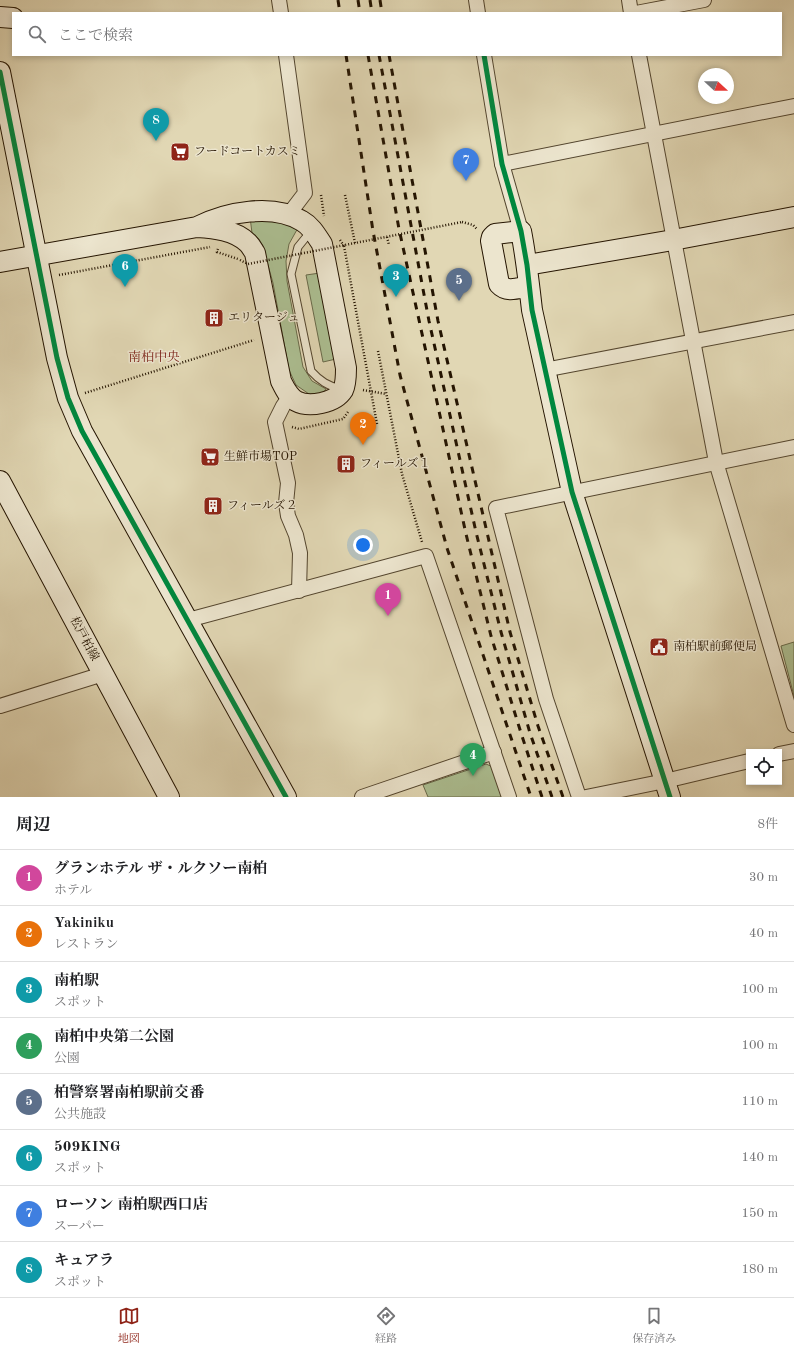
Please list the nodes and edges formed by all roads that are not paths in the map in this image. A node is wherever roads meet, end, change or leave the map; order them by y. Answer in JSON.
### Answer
{"nodes":[{"id":1,"x":279,"y":0,"type":"edge"},
{"id":2,"x":476,"y":0,"type":"edge"},
{"id":3,"x":629,"y":0,"type":"edge"},
{"id":4,"x":704,"y":0,"type":"edge"},
{"id":5,"x":280,"y":12,"type":"edge"},
{"id":6,"x":478,"y":12,"type":"edge"},
{"id":7,"x":631,"y":12,"type":"edge"},
{"id":8,"x":641,"y":12,"type":"edge"},
{"id":9,"x":0,"y":18,"type":"edge"},
{"id":10,"x":12,"y":18,"type":"edge"},
{"id":11,"x":286,"y":56,"type":"edge"},
{"id":12,"x":484,"y":56,"type":"edge"},
{"id":13,"x":639,"y":56,"type":"edge"},
{"id":14,"x":0,"y":72,"type":"edge"},
{"id":15,"x":794,"y":106,"type":"edge"},
{"id":16,"x":654,"y":134,"type":"junction"},
{"id":17,"x":502,"y":164,"type":"junction"},
{"id":18,"x":289,"y":214,"type":"junction"},
{"id":19,"x":794,"y":217,"type":"edge"},
{"id":20,"x":318,"y":223,"type":"junction"},
{"id":21,"x":197,"y":227,"type":"junction"},
{"id":22,"x":521,"y":231,"type":"junction"},
{"id":23,"x":673,"y":240,"type":"junction"},
{"id":24,"x":37,"y":255,"type":"junction"},
{"id":25,"x":0,"y":262,"type":"edge"},
{"id":26,"x":527,"y":265,"type":"junction"},
{"id":27,"x":529,"y":286,"type":"junction"},
{"id":28,"x":794,"y":322,"type":"edge"},
{"id":29,"x":693,"y":342,"type":"junction"},
{"id":30,"x":544,"y":370,"type":"junction"},
{"id":31,"x":343,"y":390,"type":"junction"},
{"id":32,"x":290,"y":396,"type":"junction"},
{"id":33,"x":794,"y":447,"type":"edge"},
{"id":34,"x":716,"y":462,"type":"junction"},
{"id":35,"x":0,"y":481,"type":"edge"},
{"id":36,"x":572,"y":492,"type":"junction"},
{"id":37,"x":299,"y":591,"type":"junction"},
{"id":38,"x":188,"y":620,"type":"junction"},
{"id":39,"x":103,"y":674,"type":"junction"},
{"id":40,"x":0,"y":706,"type":"edge"},
{"id":41,"x":794,"y":725,"type":"edge"},
{"id":42,"x":794,"y":751,"type":"edge"},
{"id":43,"x":494,"y":752,"type":"junction"},
{"id":44,"x":782,"y":753,"type":"edge"},
{"id":45,"x":746,"y":762,"type":"edge"},
{"id":46,"x":668,"y":789,"type":"edge"},
{"id":47,"x":169,"y":797,"type":"edge"},
{"id":48,"x":286,"y":797,"type":"edge"},
{"id":49,"x":362,"y":797,"type":"edge"},
{"id":50,"x":509,"y":797,"type":"edge"},
{"id":51,"x":579,"y":797,"type":"edge"},
{"id":52,"x":586,"y":797,"type":"edge"}],
"edges":[{"from":1,"to":5,"type":"street"},
{"from":2,"to":6,"type":"street"},
{"from":3,"to":7,"type":"street"},
{"from":4,"to":8,"type":"street"},
{"from":9,"to":10,"type":"street"},
{"from":11,"to":18,"type":"street"},
{"from":12,"to":17,"type":"street"},
{"from":13,"to":16,"type":"street"},
{"from":14,"to":24,"type":"street"},
{"from":15,"to":16,"type":"street"},
{"from":16,"to":17,"type":"street"},
{"from":16,"to":23,"type":"street"},
{"from":17,"to":22,"type":"street"},
{"from":18,"to":20,"type":"street"},
{"from":18,"to":21,"type":"street"},
{"from":19,"to":23,"type":"street"},
{"from":20,"to":31,"type":"street"},
{"from":20,"to":31,"type":"lane"},
{"from":21,"to":24,"type":"street"},
{"from":21,"to":32,"type":"street"},
{"from":22,"to":26,"type":"street"},
{"from":22,"to":27,"type":"street"},
{"from":23,"to":26,"type":"street"},
{"from":23,"to":29,"type":"street"},
{"from":24,"to":25,"type":"street"},
{"from":24,"to":38,"type":"street"},
{"from":26,"to":27,"type":"street"},
{"from":27,"to":30,"type":"street"},
{"from":28,"to":29,"type":"street"},
{"from":29,"to":30,"type":"street"},
{"from":29,"to":34,"type":"street"},
{"from":30,"to":36,"type":"street"},
{"from":31,"to":32,"type":"street"},
{"from":32,"to":37,"type":"street"},
{"from":33,"to":34,"type":"street"},
{"from":34,"to":36,"type":"street"},
{"from":34,"to":41,"type":"street"},
{"from":35,"to":39,"type":"street","name":"松戸柏線"},
{"from":36,"to":46,"type":"street"},
{"from":36,"to":51,"type":"street"},
{"from":37,"to":38,"type":"street"},
{"from":37,"to":43,"type":"street"},
{"from":38,"to":48,"type":"street"},
{"from":39,"to":40,"type":"street"},
{"from":39,"to":47,"type":"street","name":"松戸柏線"},
{"from":42,"to":44,"type":"street"},
{"from":43,"to":49,"type":"street"},
{"from":43,"to":50,"type":"street"},
{"from":45,"to":46,"type":"street"},
{"from":46,"to":52,"type":"street"}]}
